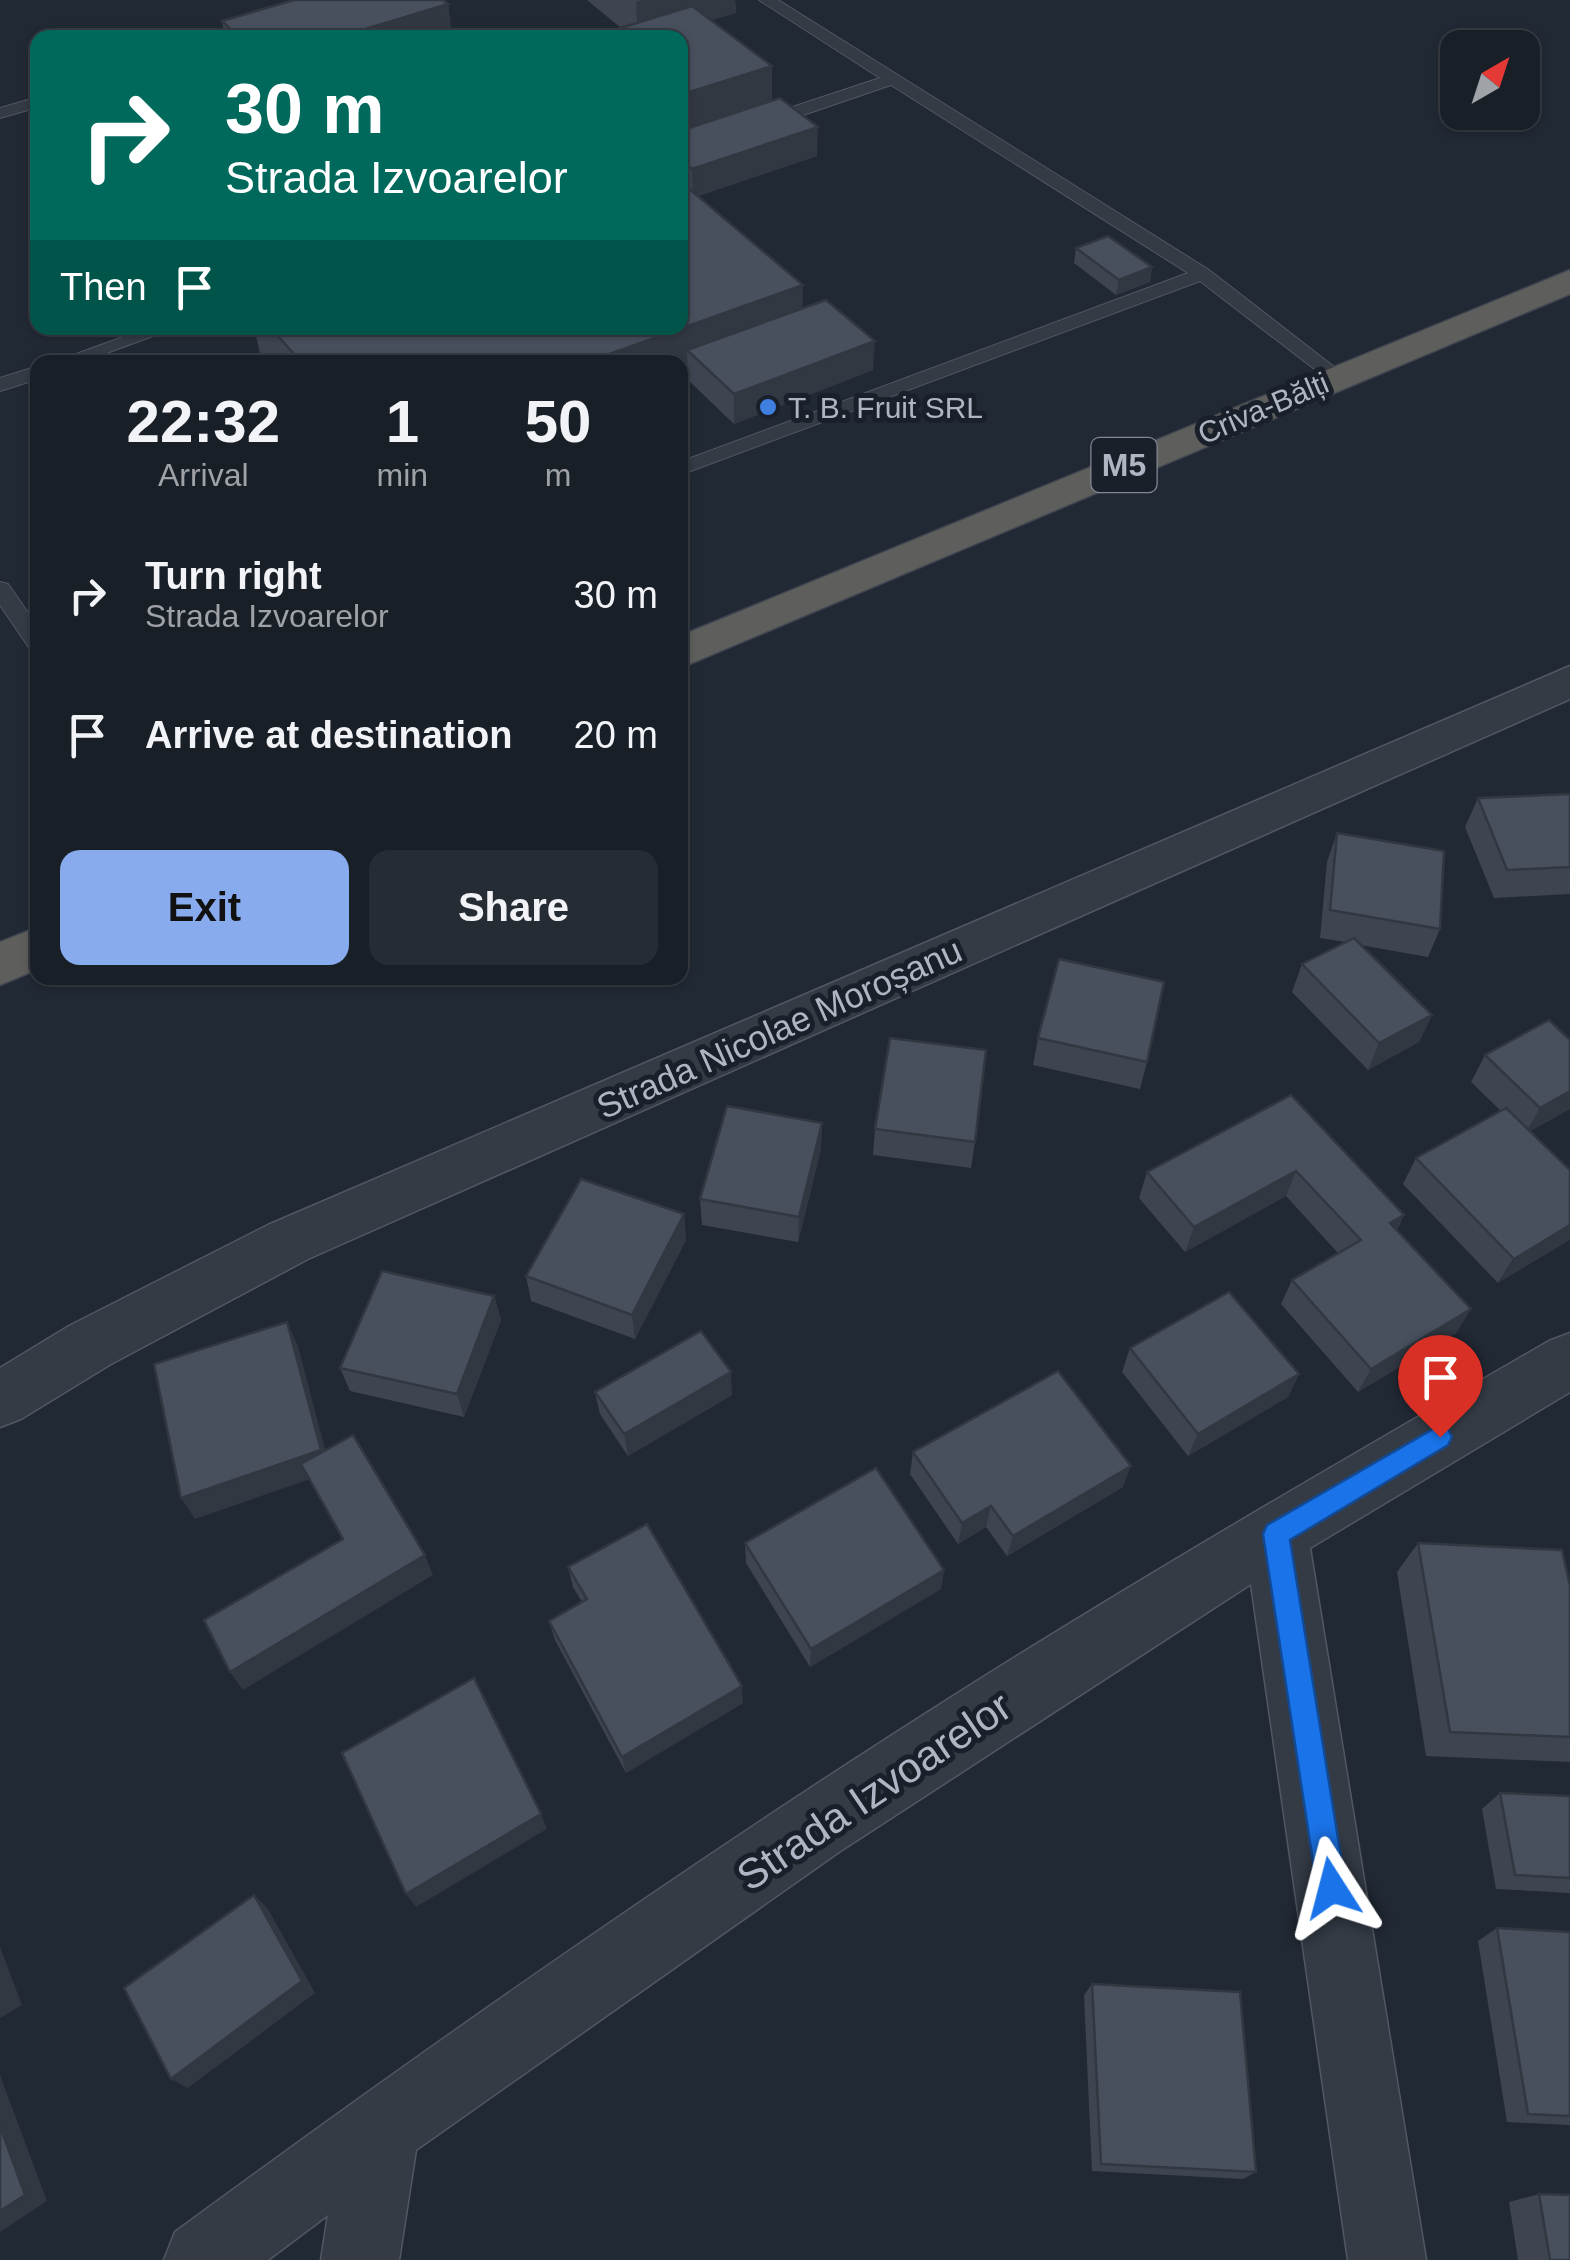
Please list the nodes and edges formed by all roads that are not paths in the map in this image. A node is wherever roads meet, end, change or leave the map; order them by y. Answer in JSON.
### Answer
{"nodes":[{"id":1,"x":767,"y":0,"type":"edge"},
{"id":2,"x":893,"y":78,"type":"junction"},
{"id":3,"x":30,"y":104,"type":"edge"},
{"id":4,"x":0,"y":112,"type":"edge"},
{"id":5,"x":751,"y":127,"type":"edge"},
{"id":6,"x":1202,"y":274,"type":"junction"},
{"id":7,"x":1570,"y":280,"type":"edge"},
{"id":8,"x":144,"y":335,"type":"edge"},
{"id":9,"x":85,"y":355,"type":"edge"},
{"id":10,"x":30,"y":375,"type":"edge"},
{"id":11,"x":1337,"y":377,"type":"junction"},
{"id":12,"x":0,"y":384,"type":"edge"},
{"id":13,"x":688,"y":466,"type":"edge"},
{"id":14,"x":0,"y":589,"type":"edge"},
{"id":15,"x":30,"y":632,"type":"edge"},
{"id":16,"x":688,"y":650,"type":"edge"},
{"id":17,"x":1570,"y":681,"type":"edge"},
{"id":18,"x":30,"y":950,"type":"edge"},
{"id":19,"x":0,"y":964,"type":"edge"},
{"id":20,"x":1570,"y":1360,"type":"edge"},
{"id":21,"x":0,"y":1400,"type":"edge"},
{"id":22,"x":1276,"y":1534,"type":"junction"},
{"id":23,"x":380,"y":2127,"type":"junction"},
{"id":24,"x":203,"y":2260,"type":"edge"},
{"id":25,"x":360,"y":2260,"type":"edge"},
{"id":26,"x":1387,"y":2260,"type":"edge"}],
"edges":[{"from":1,"to":2,"type":"lane"},
{"from":2,"to":5,"type":"lane"},
{"from":2,"to":6,"type":"lane"},
{"from":3,"to":4,"type":"lane"},
{"from":6,"to":11,"type":"lane"},
{"from":6,"to":13,"type":"lane"},
{"from":7,"to":11,"type":"highway","name":"Criva-Bălți","number":"M5"},
{"from":8,"to":9,"type":"lane"},
{"from":10,"to":12,"type":"lane"},
{"from":11,"to":16,"type":"highway","name":"Criva-Bălți","number":"M5"},
{"from":14,"to":15,"type":"lane"},
{"from":17,"to":21,"type":"street","name":"Strada Nicolae Moroșanu"},
{"from":18,"to":19,"type":"highway"},
{"from":20,"to":22,"type":"street","name":"Strada Izvoarelor"},
{"from":22,"to":23,"type":"street","name":"Strada Izvoarelor"},
{"from":22,"to":26,"type":"street"},
{"from":23,"to":24,"type":"street","name":"Strada Izvoarelor"},
{"from":23,"to":25,"type":"street"}]}
